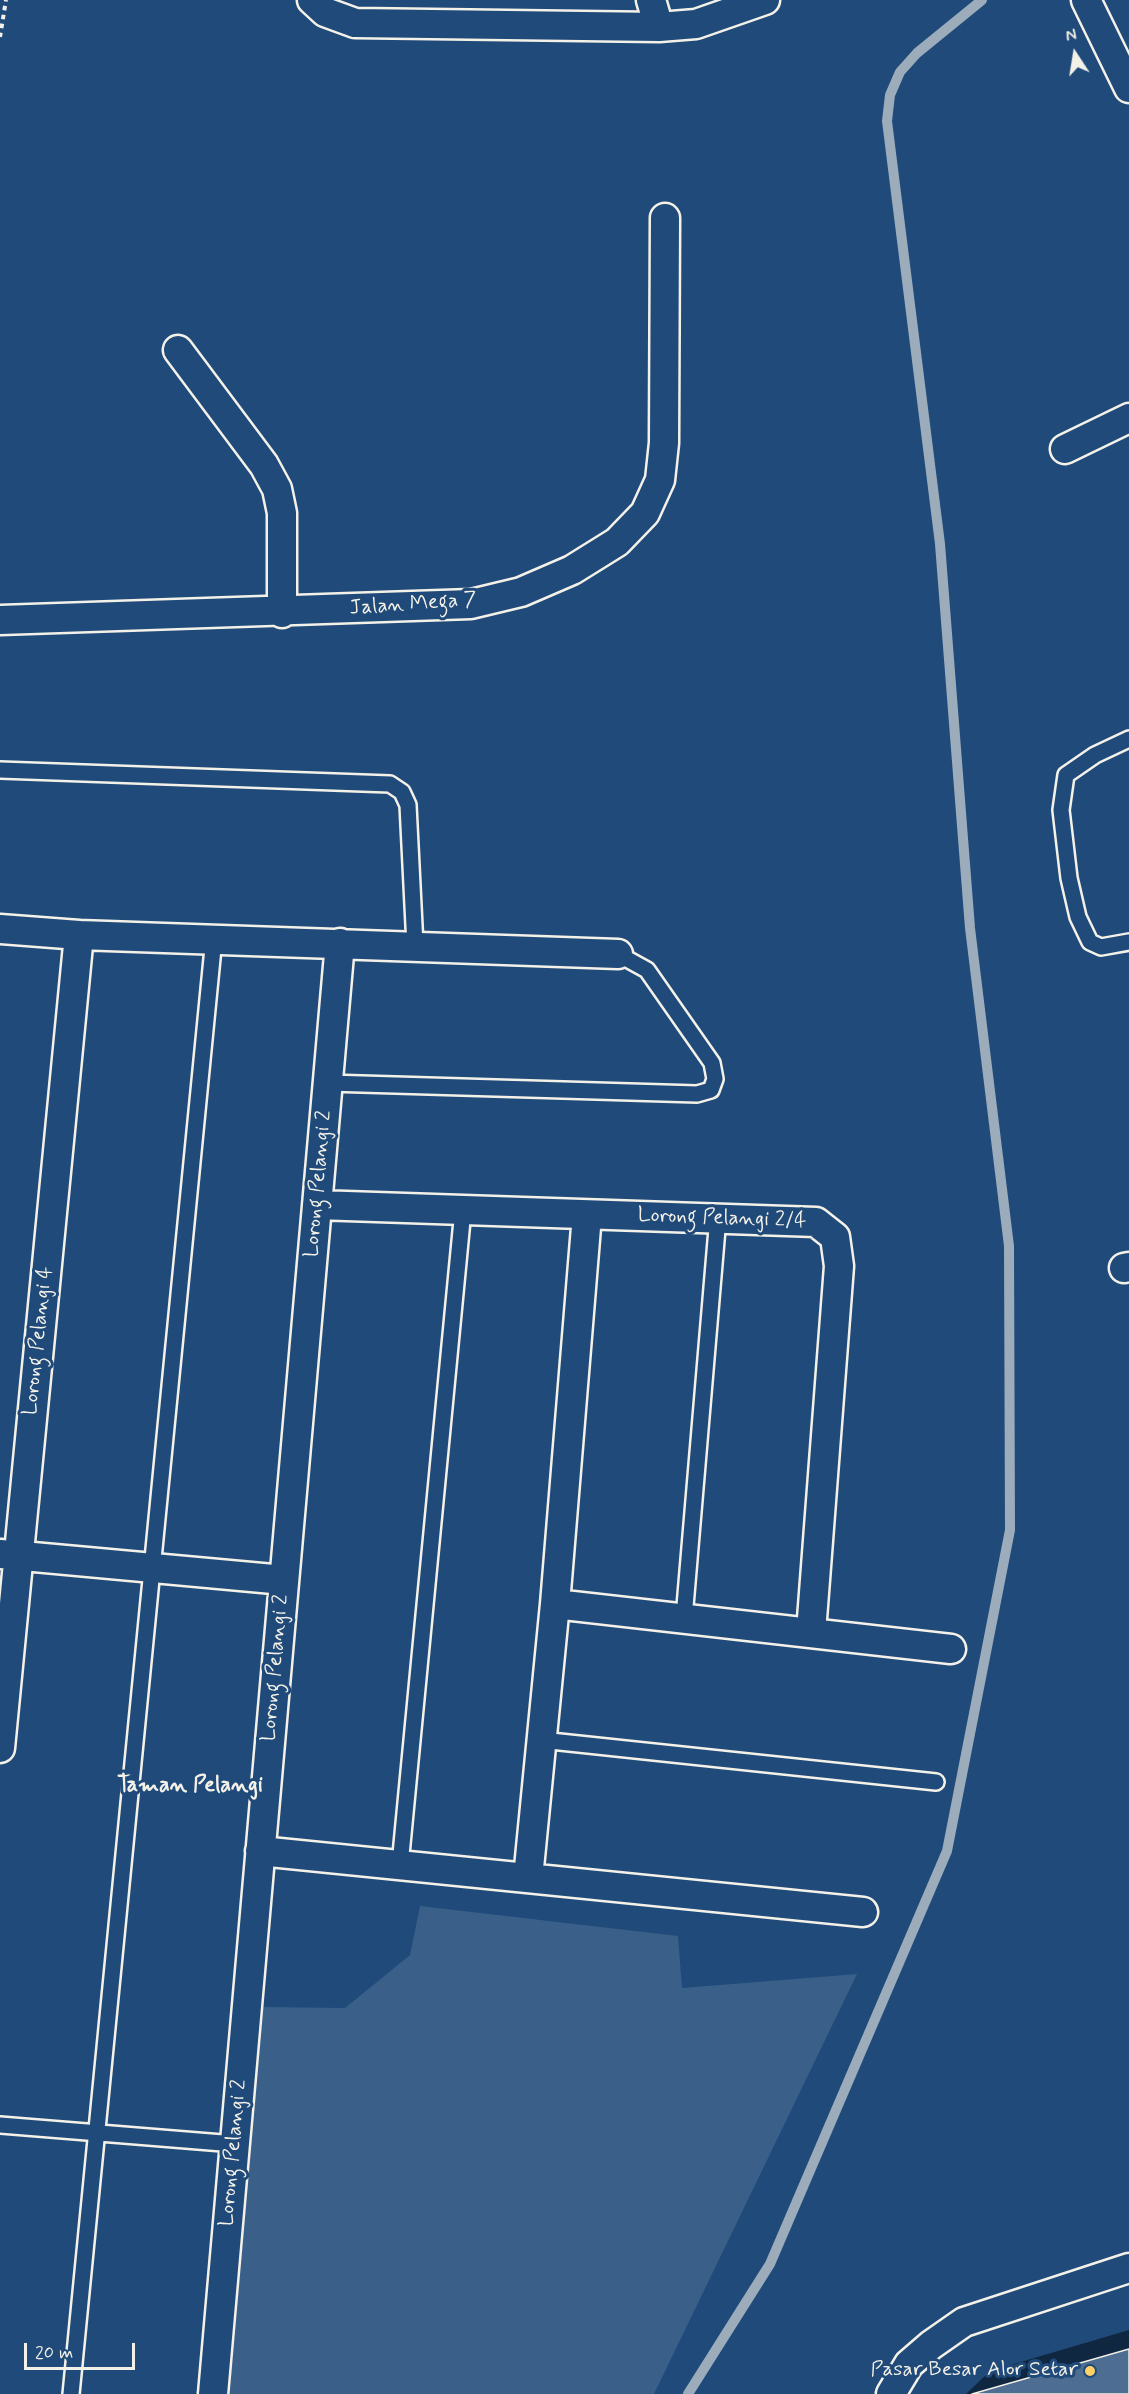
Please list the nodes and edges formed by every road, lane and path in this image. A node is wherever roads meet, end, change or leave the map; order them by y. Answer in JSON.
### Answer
{"nodes":[{"id":1,"x":6,"y":0,"type":"edge"},
{"id":2,"x":312,"y":0,"type":"edge"},
{"id":3,"x":765,"y":0,"type":"edge"},
{"id":4,"x":1086,"y":0,"type":"edge"},
{"id":5,"x":655,"y":13,"type":"edge"},
{"id":6,"x":0,"y":37,"type":"edge"},
{"id":7,"x":1129,"y":88,"type":"edge"},
{"id":8,"x":665,"y":218,"type":"dead end"},
{"id":9,"x":177,"y":350,"type":"dead end"},
{"id":10,"x":1129,"y":418,"type":"edge"},
{"id":11,"x":1065,"y":449,"type":"dead end"},
{"id":12,"x":282,"y":613,"type":"junction"},
{"id":13,"x":0,"y":620,"type":"edge"},
{"id":14,"x":1129,"y":739,"type":"edge"},
{"id":15,"x":0,"y":770,"type":"edge"},
{"id":16,"x":0,"y":929,"type":"edge"},
{"id":17,"x":79,"y":935,"type":"junction"},
{"id":18,"x":214,"y":938,"type":"junction"},
{"id":19,"x":1129,"y":942,"type":"edge"},
{"id":20,"x":340,"y":943,"type":"junction"},
{"id":21,"x":415,"y":946,"type":"junction"},
{"id":22,"x":618,"y":954,"type":"joint"},
{"id":23,"x":328,"y":1083,"type":"junction"},
{"id":24,"x":317,"y":1205,"type":"junction"},
{"id":25,"x":463,"y":1210,"type":"junction"},
{"id":26,"x":587,"y":1215,"type":"junction"},
{"id":27,"x":718,"y":1217,"type":"junction"},
{"id":28,"x":9,"y":1555,"type":"edge"},
{"id":29,"x":152,"y":1568,"type":"junction"},
{"id":30,"x":284,"y":1580,"type":"junction"},
{"id":31,"x":555,"y":1604,"type":"junction"},
{"id":32,"x":684,"y":1618,"type":"junction"},
{"id":33,"x":812,"y":1632,"type":"junction"},
{"id":34,"x":951,"y":1650,"type":"dead end"},
{"id":35,"x":541,"y":1740,"type":"junction"},
{"id":36,"x":0,"y":1748,"type":"edge"},
{"id":37,"x":936,"y":1782,"type":"dead end"},
{"id":38,"x":260,"y":1851,"type":"junction"},
{"id":39,"x":400,"y":1865,"type":"junction"},
{"id":40,"x":528,"y":1878,"type":"junction"},
{"id":41,"x":863,"y":1912,"type":"dead end"},
{"id":42,"x":0,"y":2125,"type":"edge"},
{"id":43,"x":97,"y":2132,"type":"junction"},
{"id":44,"x":235,"y":2144,"type":"junction"},
{"id":45,"x":1129,"y":2268,"type":"edge"},
{"id":46,"x":71,"y":2394,"type":"edge"},
{"id":47,"x":213,"y":2394,"type":"edge"},
{"id":48,"x":891,"y":2394,"type":"edge"}],
"edges":[{"from":1,"to":6,"type":"path"},
{"from":2,"to":5,"type":"street"},
{"from":3,"to":5,"type":"street"},
{"from":4,"to":7,"type":"street"},
{"from":8,"to":12,"type":"street","name":"Jalan Mega 7"},
{"from":9,"to":12,"type":"street"},
{"from":10,"to":11,"type":"street"},
{"from":12,"to":13,"type":"street","name":"Jalan Mega 7"},
{"from":14,"to":19,"type":"lane"},
{"from":15,"to":21,"type":"lane"},
{"from":16,"to":17,"type":"street"},
{"from":17,"to":18,"type":"street"},
{"from":17,"to":28,"type":"street","name":"Lorong Pelangi 4"},
{"from":18,"to":20,"type":"street"},
{"from":18,"to":29,"type":"lane"},
{"from":20,"to":21,"type":"street"},
{"from":20,"to":23,"type":"street","name":"Lorong Pelangi 2"},
{"from":21,"to":22,"type":"street"},
{"from":22,"to":23,"type":"lane"},
{"from":23,"to":24,"type":"street","name":"Lorong Pelangi 2"},
{"from":24,"to":25,"type":"street","name":"Lorong Pelangi 2/4"},
{"from":24,"to":30,"type":"street","name":"Lorong Pelangi 2"},
{"from":25,"to":26,"type":"street","name":"Lorong Pelangi 2/4"},
{"from":25,"to":39,"type":"lane"},
{"from":26,"to":27,"type":"street","name":"Lorong Pelangi 2/4"},
{"from":26,"to":31,"type":"street"},
{"from":27,"to":32,"type":"lane"},
{"from":27,"to":33,"type":"street","name":"Lorong Pelangi 2/4"},
{"from":28,"to":29,"type":"street"},
{"from":28,"to":36,"type":"street","name":"Lorong Pelangi 4"},
{"from":29,"to":30,"type":"street"},
{"from":29,"to":43,"type":"lane"},
{"from":30,"to":38,"type":"street","name":"Lorong Pelangi 2"},
{"from":31,"to":32,"type":"street"},
{"from":31,"to":35,"type":"street"},
{"from":32,"to":33,"type":"street"},
{"from":33,"to":34,"type":"street"},
{"from":35,"to":37,"type":"lane"},
{"from":35,"to":40,"type":"street"},
{"from":38,"to":39,"type":"street"},
{"from":38,"to":44,"type":"street","name":"Lorong Pelangi 2"},
{"from":39,"to":40,"type":"street"},
{"from":40,"to":41,"type":"street"},
{"from":42,"to":43,"type":"lane"},
{"from":43,"to":44,"type":"lane"},
{"from":43,"to":46,"type":"lane"},
{"from":44,"to":47,"type":"street","name":"Lorong Pelangi 2"},
{"from":45,"to":48,"type":"street"}]}
